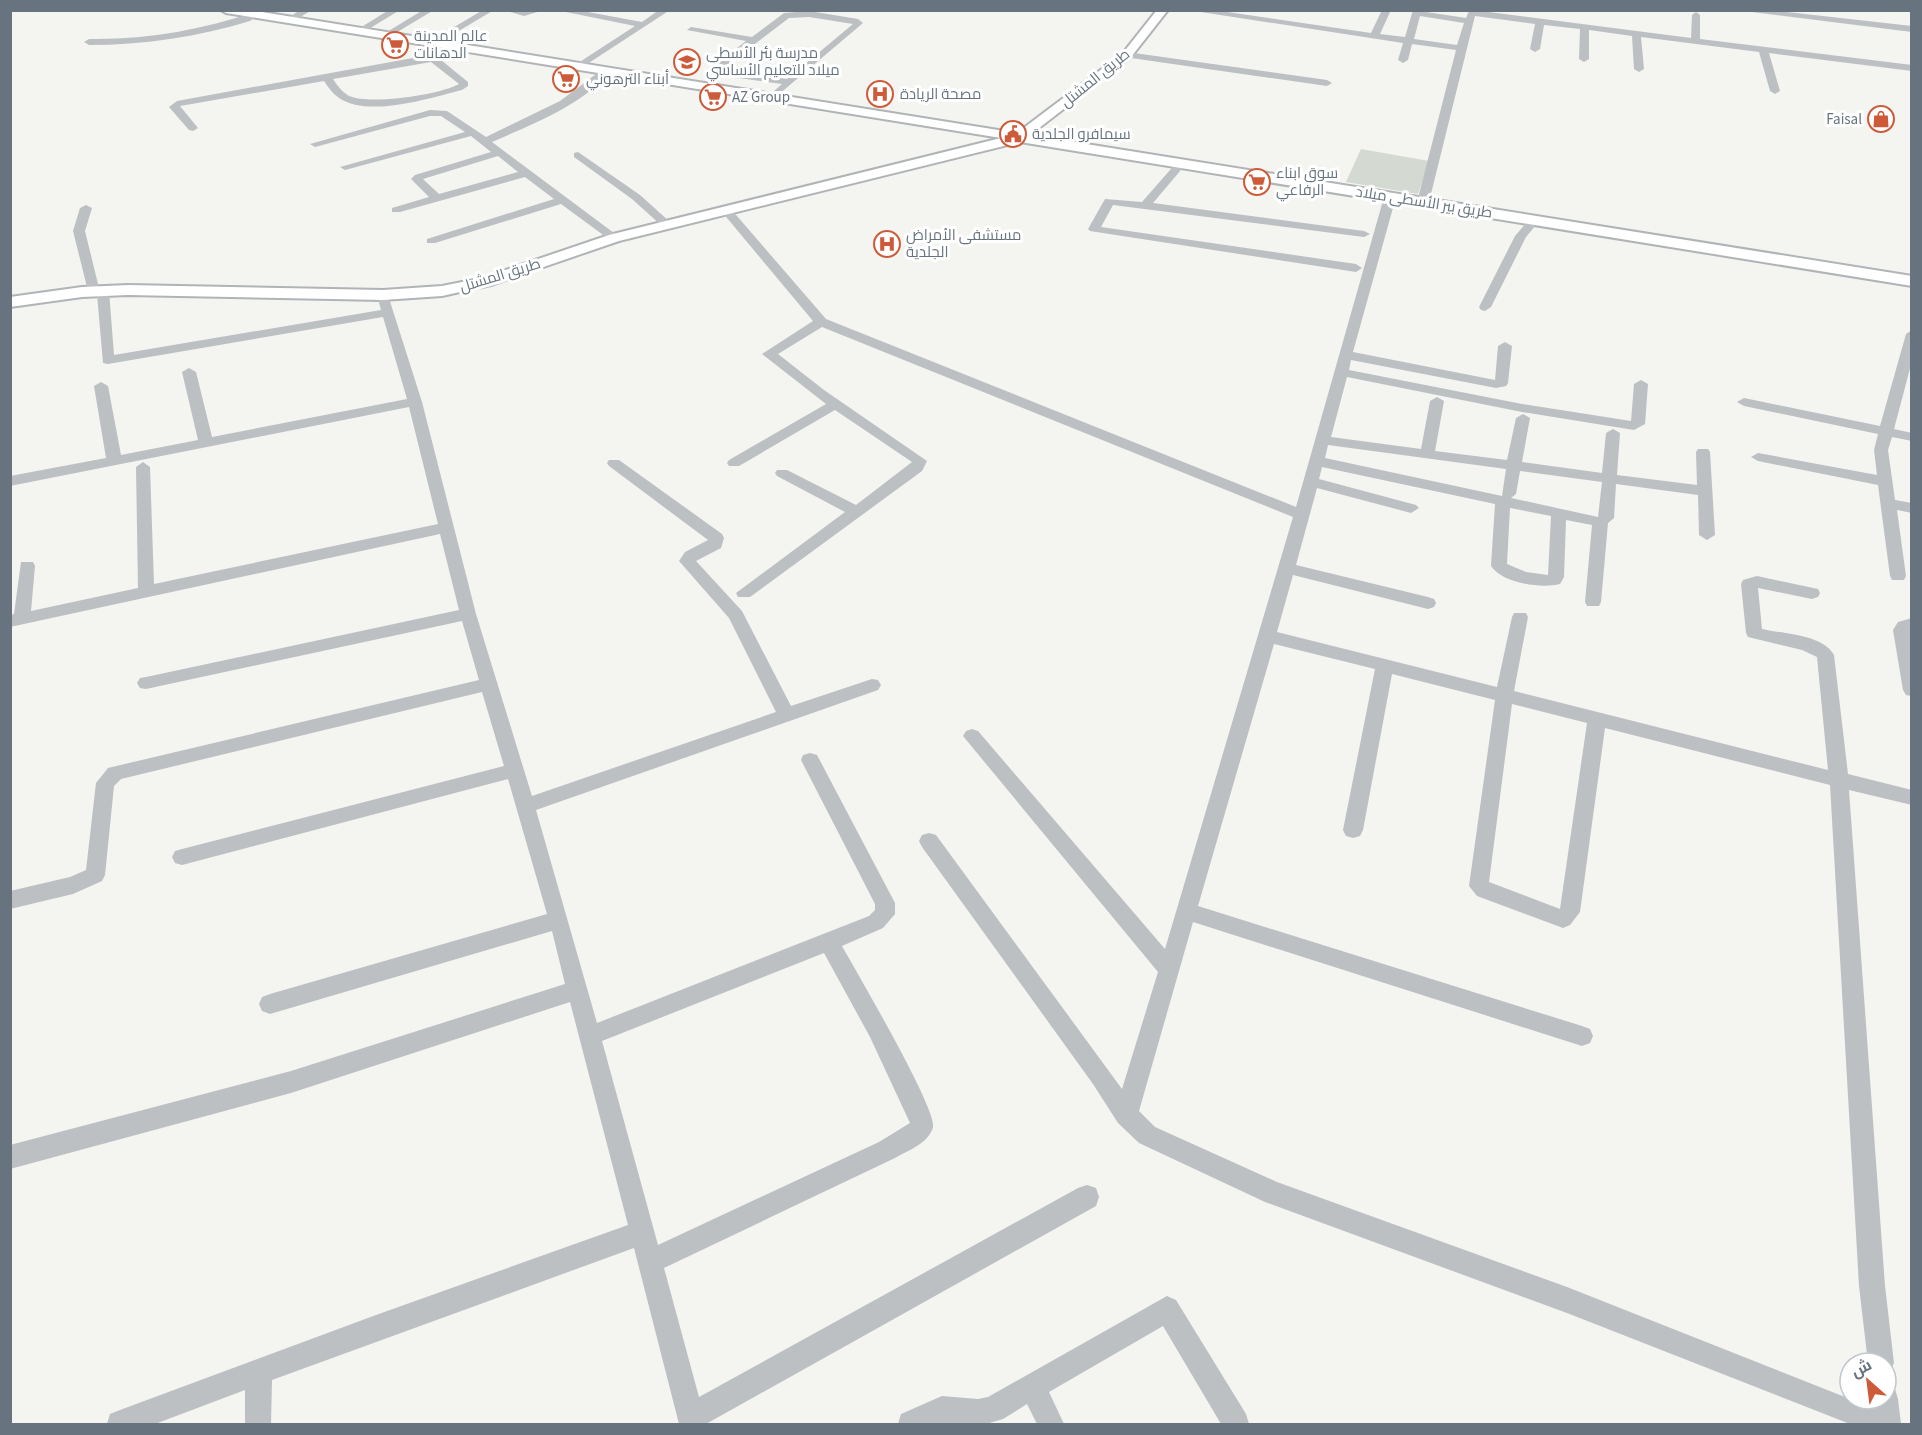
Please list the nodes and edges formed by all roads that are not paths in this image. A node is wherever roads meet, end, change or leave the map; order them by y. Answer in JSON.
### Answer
{"nodes":[{"id":1,"x":226,"y":10,"type":"edge"},
{"id":2,"x":308,"y":10,"type":"edge"},
{"id":3,"x":396,"y":10,"type":"edge"},
{"id":4,"x":430,"y":10,"type":"edge"},
{"id":5,"x":490,"y":10,"type":"edge"},
{"id":6,"x":508,"y":10,"type":"edge"},
{"id":7,"x":540,"y":10,"type":"edge"},
{"id":8,"x":560,"y":10,"type":"edge"},
{"id":9,"x":666,"y":10,"type":"edge"},
{"id":10,"x":1163,"y":10,"type":"edge"},
{"id":11,"x":1192,"y":10,"type":"edge"},
{"id":12,"x":1387,"y":10,"type":"edge"},
{"id":13,"x":1740,"y":10,"type":"edge"},
{"id":14,"x":1416,"y":12,"type":"edge"},
{"id":15,"x":1513,"y":14,"type":"edge"},
{"id":16,"x":255,"y":15,"type":"junction"},
{"id":17,"x":1696,"y":15,"type":"dead end"},
{"id":18,"x":289,"y":20,"type":"junction"},
{"id":19,"x":1469,"y":21,"type":"junction"},
{"id":20,"x":1540,"y":21,"type":"junction"},
{"id":21,"x":644,"y":26,"type":"junction"},
{"id":22,"x":1585,"y":26,"type":"junction"},
{"id":23,"x":1911,"y":29,"type":"edge"},
{"id":24,"x":691,"y":30,"type":"dead end"},
{"id":25,"x":359,"y":31,"type":"junction"},
{"id":26,"x":1636,"y":33,"type":"junction"},
{"id":27,"x":386,"y":35,"type":"junction"},
{"id":28,"x":1374,"y":36,"type":"junction"},
{"id":29,"x":755,"y":39,"type":"junction"},
{"id":30,"x":1695,"y":40,"type":"junction"},
{"id":31,"x":1407,"y":41,"type":"junction"},
{"id":32,"x":89,"y":42,"type":"dead end"},
{"id":33,"x":432,"y":43,"type":"junction"},
{"id":34,"x":1461,"y":48,"type":"junction"},
{"id":35,"x":1534,"y":49,"type":"dead end"},
{"id":36,"x":1763,"y":49,"type":"junction"},
{"id":37,"x":473,"y":50,"type":"junction"},
{"id":38,"x":1127,"y":55,"type":"junction"},
{"id":39,"x":433,"y":59,"type":"junction"},
{"id":40,"x":1584,"y":59,"type":"dead end"},
{"id":41,"x":1403,"y":60,"type":"dead end"},
{"id":42,"x":578,"y":67,"type":"junction"},
{"id":43,"x":1911,"y":68,"type":"edge"},
{"id":44,"x":1639,"y":69,"type":"dead end"},
{"id":45,"x":606,"y":71,"type":"junction"},
{"id":46,"x":326,"y":78,"type":"junction"},
{"id":47,"x":788,"y":82,"type":"junction"},
{"id":48,"x":1328,"y":83,"type":"dead end"},
{"id":49,"x":1775,"y":91,"type":"dead end"},
{"id":50,"x":771,"y":98,"type":"junction"},
{"id":51,"x":193,"y":128,"type":"dead end"},
{"id":52,"x":472,"y":133,"type":"junction"},
{"id":53,"x":1013,"y":137,"type":"junction"},
{"id":54,"x":484,"y":142,"type":"junction"},
{"id":55,"x":315,"y":144,"type":"dead end"},
{"id":56,"x":498,"y":153,"type":"junction"},
{"id":57,"x":578,"y":155,"type":"dead end"},
{"id":58,"x":1181,"y":164,"type":"junction"},
{"id":59,"x":345,"y":167,"type":"dead end"},
{"id":60,"x":525,"y":173,"type":"junction"},
{"id":61,"x":1390,"y":197,"type":"junction"},
{"id":62,"x":437,"y":198,"type":"junction"},
{"id":63,"x":561,"y":200,"type":"junction"},
{"id":64,"x":1423,"y":202,"type":"junction"},
{"id":65,"x":1144,"y":206,"type":"junction"},
{"id":66,"x":86,"y":208,"type":"dead end"},
{"id":67,"x":396,"y":210,"type":"dead end"},
{"id":68,"x":726,"y":210,"type":"junction"},
{"id":69,"x":1535,"y":219,"type":"junction"},
{"id":70,"x":666,"y":224,"type":"junction"},
{"id":71,"x":1364,"y":234,"type":"dead end"},
{"id":72,"x":614,"y":238,"type":"junction"},
{"id":73,"x":431,"y":241,"type":"dead end"},
{"id":74,"x":1356,"y":268,"type":"dead end"},
{"id":75,"x":1911,"y":280,"type":"edge"},
{"id":76,"x":98,"y":291,"type":"junction"},
{"id":77,"x":10,"y":302,"type":"edge"},
{"id":78,"x":385,"y":304,"type":"junction"},
{"id":79,"x":1485,"y":307,"type":"dead end"},
{"id":80,"x":821,"y":322,"type":"junction"},
{"id":81,"x":1911,"y":334,"type":"edge"},
{"id":82,"x":1504,"y":346,"type":"dead end"},
{"id":83,"x":1343,"y":363,"type":"junction"},
{"id":84,"x":189,"y":372,"type":"dead end"},
{"id":85,"x":1641,"y":384,"type":"dead end"},
{"id":86,"x":101,"y":386,"type":"dead end"},
{"id":87,"x":1437,"y":401,"type":"dead end"},
{"id":88,"x":415,"y":402,"type":"junction"},
{"id":89,"x":1744,"y":402,"type":"dead end"},
{"id":90,"x":835,"y":404,"type":"junction"},
{"id":91,"x":1523,"y":418,"type":"dead end"},
{"id":92,"x":1885,"y":432,"type":"junction"},
{"id":93,"x":1613,"y":433,"type":"dead end"},
{"id":94,"x":1911,"y":437,"type":"edge"},
{"id":95,"x":1322,"y":440,"type":"junction"},
{"id":96,"x":206,"y":442,"type":"junction"},
{"id":97,"x":1703,"y":452,"type":"dead end"},
{"id":98,"x":1426,"y":454,"type":"junction"},
{"id":99,"x":1758,"y":457,"type":"dead end"},
{"id":100,"x":114,"y":459,"type":"junction"},
{"id":101,"x":1316,"y":461,"type":"junction"},
{"id":102,"x":614,"y":463,"type":"dead end"},
{"id":103,"x":734,"y":463,"type":"dead end"},
{"id":104,"x":1514,"y":466,"type":"junction"},
{"id":105,"x":143,"y":467,"type":"dead end"},
{"id":106,"x":782,"y":473,"type":"dead end"},
{"id":107,"x":1610,"y":479,"type":"junction"},
{"id":108,"x":10,"y":481,"type":"edge"},
{"id":109,"x":1310,"y":481,"type":"junction"},
{"id":110,"x":1884,"y":481,"type":"junction"},
{"id":111,"x":1704,"y":492,"type":"junction"},
{"id":112,"x":1506,"y":497,"type":"junction"},
{"id":113,"x":1889,"y":504,"type":"junction"},
{"id":114,"x":1411,"y":508,"type":"dead end"},
{"id":115,"x":1911,"y":508,"type":"edge"},
{"id":116,"x":856,"y":512,"type":"junction"},
{"id":117,"x":1559,"y":513,"type":"junction"},
{"id":118,"x":1301,"y":514,"type":"junction"},
{"id":119,"x":1606,"y":518,"type":"dead end"},
{"id":120,"x":447,"y":527,"type":"junction"},
{"id":121,"x":1707,"y":535,"type":"dead end"},
{"id":122,"x":27,"y":566,"type":"dead end"},
{"id":123,"x":1287,"y":568,"type":"junction"},
{"id":124,"x":1898,"y":576,"type":"dead end"},
{"id":125,"x":146,"y":592,"type":"junction"},
{"id":126,"x":744,"y":593,"type":"dead end"},
{"id":127,"x":1812,"y":593,"type":"dead end"},
{"id":128,"x":1593,"y":602,"type":"dead end"},
{"id":129,"x":1428,"y":603,"type":"dead end"},
{"id":130,"x":468,"y":614,"type":"junction"},
{"id":131,"x":1520,"y":617,"type":"dead end"},
{"id":132,"x":16,"y":620,"type":"edge"},
{"id":133,"x":1911,"y":624,"type":"edge"},
{"id":134,"x":1268,"y":636,"type":"junction"},
{"id":135,"x":1385,"y":665,"type":"junction"},
{"id":136,"x":146,"y":684,"type":"dead end"},
{"id":137,"x":489,"y":684,"type":"junction"},
{"id":138,"x":872,"y":685,"type":"dead end"},
{"id":139,"x":1911,"y":690,"type":"edge"},
{"id":140,"x":1504,"y":696,"type":"junction"},
{"id":141,"x":787,"y":716,"type":"junction"},
{"id":142,"x":1597,"y":719,"type":"junction"},
{"id":143,"x":972,"y":736,"type":"dead end"},
{"id":144,"x":810,"y":760,"type":"dead end"},
{"id":145,"x":515,"y":770,"type":"junction"},
{"id":146,"x":1839,"y":780,"type":"junction"},
{"id":147,"x":1911,"y":798,"type":"edge"},
{"id":148,"x":525,"y":806,"type":"junction"},
{"id":149,"x":1353,"y":830,"type":"dead end"},
{"id":150,"x":929,"y":841,"type":"dead end"},
{"id":151,"x":182,"y":857,"type":"dead end"},
{"id":152,"x":10,"y":900,"type":"edge"},
{"id":153,"x":1186,"y":910,"type":"junction"},
{"id":154,"x":559,"y":920,"type":"junction"},
{"id":155,"x":829,"y":942,"type":"junction"},
{"id":156,"x":1168,"y":968,"type":"junction"},
{"id":157,"x":578,"y":990,"type":"junction"},
{"id":158,"x":270,"y":1004,"type":"dead end"},
{"id":159,"x":590,"y":1036,"type":"junction"},
{"id":160,"x":1582,"y":1036,"type":"dead end"},
{"id":161,"x":1126,"y":1115,"type":"junction"},
{"id":162,"x":10,"y":1157,"type":"edge"},
{"id":163,"x":1087,"y":1197,"type":"dead end"},
{"id":164,"x":641,"y":1233,"type":"junction"},
{"id":165,"x":649,"y":1262,"type":"junction"},
{"id":166,"x":1880,"y":1351,"type":"edge"},
{"id":167,"x":259,"y":1372,"type":"junction"},
{"id":168,"x":1032,"y":1386,"type":"junction"},
{"id":169,"x":692,"y":1421,"type":"edge"},
{"id":170,"x":120,"y":1425,"type":"edge"},
{"id":171,"x":258,"y":1425,"type":"edge"},
{"id":172,"x":911,"y":1425,"type":"edge"},
{"id":173,"x":1051,"y":1425,"type":"edge"},
{"id":174,"x":1236,"y":1425,"type":"edge"},
{"id":175,"x":1883,"y":1425,"type":"edge"}],
"edges":[{"from":1,"to":16,"type":"main road","name":"طريق بير الأسطى ميلاد"},
{"from":2,"to":18,"type":"street"},
{"from":3,"to":25,"type":"street"},
{"from":4,"to":27,"type":"street"},
{"from":5,"to":33,"type":"street"},
{"from":6,"to":7,"type":"street"},
{"from":8,"to":21,"type":"street"},
{"from":9,"to":21,"type":"street"},
{"from":10,"to":38,"type":"main road","name":"طريق المشتل"},
{"from":11,"to":28,"type":"street"},
{"from":12,"to":28,"type":"street"},
{"from":13,"to":23,"type":"street"},
{"from":14,"to":19,"type":"street"},
{"from":14,"to":31,"type":"street"},
{"from":15,"to":19,"type":"street"},
{"from":15,"to":20,"type":"street"},
{"from":16,"to":18,"type":"main road","name":"طريق بير الأسطى ميلاد"},
{"from":16,"to":32,"type":"street"},
{"from":17,"to":30,"type":"street"},
{"from":18,"to":25,"type":"main road","name":"طريق بير الأسطى ميلاد"},
{"from":19,"to":34,"type":"street"},
{"from":20,"to":22,"type":"street"},
{"from":20,"to":35,"type":"street"},
{"from":21,"to":42,"type":"street"},
{"from":22,"to":26,"type":"street"},
{"from":22,"to":40,"type":"street"},
{"from":24,"to":29,"type":"street"},
{"from":25,"to":27,"type":"main road","name":"طريق بير الأسطى ميلاد"},
{"from":26,"to":30,"type":"street"},
{"from":26,"to":44,"type":"street"},
{"from":27,"to":33,"type":"main road","name":"طريق بير الأسطى ميلاد"},
{"from":28,"to":31,"type":"street"},
{"from":29,"to":47,"type":"street"},
{"from":29,"to":47,"type":"street"},
{"from":30,"to":36,"type":"street"},
{"from":31,"to":34,"type":"street"},
{"from":31,"to":41,"type":"street"},
{"from":33,"to":37,"type":"main road","name":"طريق بير الأسطى ميلاد"},
{"from":34,"to":64,"type":"street"},
{"from":36,"to":43,"type":"street"},
{"from":36,"to":49,"type":"street"},
{"from":37,"to":39,"type":"street"},
{"from":37,"to":42,"type":"main road","name":"طريق بير الأسطى ميلاد"},
{"from":38,"to":48,"type":"street"},
{"from":38,"to":53,"type":"main road","name":"طريق المشتل"},
{"from":39,"to":46,"type":"street"},
{"from":39,"to":46,"type":"street"},
{"from":42,"to":45,"type":"main road","name":"طريق بير الأسطى ميلاد"},
{"from":45,"to":50,"type":"main road","name":"طريق بير الأسطى ميلاد"},
{"from":45,"to":54,"type":"street"},
{"from":46,"to":51,"type":"street"},
{"from":47,"to":50,"type":"street"},
{"from":50,"to":53,"type":"main road","name":"طريق بير الأسطى ميلاد"},
{"from":52,"to":54,"type":"street"},
{"from":52,"to":55,"type":"street"},
{"from":52,"to":59,"type":"street"},
{"from":53,"to":58,"type":"main road","name":"طريق بير الأسطى ميلاد"},
{"from":53,"to":68,"type":"main road","name":"طريق المشتل"},
{"from":54,"to":56,"type":"street"},
{"from":56,"to":60,"type":"street"},
{"from":56,"to":62,"type":"street"},
{"from":57,"to":70,"type":"street"},
{"from":58,"to":61,"type":"main road","name":"طريق بير الأسطى ميلاد"},
{"from":58,"to":65,"type":"street"},
{"from":60,"to":62,"type":"street"},
{"from":60,"to":63,"type":"street"},
{"from":61,"to":64,"type":"main road","name":"طريق بير الأسطى ميلاد"},
{"from":61,"to":83,"type":"street"},
{"from":62,"to":67,"type":"street"},
{"from":63,"to":72,"type":"street"},
{"from":63,"to":73,"type":"street"},
{"from":64,"to":69,"type":"main road","name":"طريق بير الأسطى ميلاد"},
{"from":65,"to":71,"type":"street"},
{"from":65,"to":74,"type":"street"},
{"from":66,"to":76,"type":"street"},
{"from":68,"to":70,"type":"main road","name":"طريق المشتل"},
{"from":68,"to":80,"type":"street"},
{"from":69,"to":75,"type":"main road","name":"طريق بير الأسطى ميلاد"},
{"from":69,"to":79,"type":"street"},
{"from":70,"to":72,"type":"main road","name":"طريق المشتل"},
{"from":72,"to":78,"type":"main road","name":"طريق المشتل"},
{"from":76,"to":77,"type":"main road","name":"طريق المشتل"},
{"from":76,"to":78,"type":"main road","name":"طريق المشتل"},
{"from":76,"to":78,"type":"street"},
{"from":78,"to":88,"type":"street"},
{"from":80,"to":90,"type":"street"},
{"from":80,"to":118,"type":"street"},
{"from":81,"to":92,"type":"street"},
{"from":82,"to":83,"type":"street"},
{"from":83,"to":85,"type":"street"},
{"from":83,"to":95,"type":"street"},
{"from":84,"to":96,"type":"street"},
{"from":86,"to":100,"type":"street"},
{"from":87,"to":98,"type":"street"},
{"from":88,"to":96,"type":"street"},
{"from":88,"to":120,"type":"street"},
{"from":89,"to":92,"type":"street"},
{"from":90,"to":103,"type":"street"},
{"from":90,"to":116,"type":"street"},
{"from":91,"to":104,"type":"street"},
{"from":92,"to":94,"type":"street"},
{"from":92,"to":110,"type":"street"},
{"from":93,"to":107,"type":"street"},
{"from":95,"to":98,"type":"street"},
{"from":95,"to":101,"type":"street"},
{"from":96,"to":100,"type":"street"},
{"from":97,"to":111,"type":"street"},
{"from":98,"to":104,"type":"street"},
{"from":99,"to":110,"type":"street"},
{"from":100,"to":108,"type":"street"},
{"from":101,"to":109,"type":"street"},
{"from":101,"to":112,"type":"street"},
{"from":102,"to":141,"type":"street"},
{"from":104,"to":107,"type":"street"},
{"from":104,"to":112,"type":"street"},
{"from":105,"to":125,"type":"street"},
{"from":106,"to":116,"type":"street"},
{"from":107,"to":111,"type":"street"},
{"from":107,"to":119,"type":"street"},
{"from":109,"to":114,"type":"street"},
{"from":109,"to":118,"type":"street"},
{"from":110,"to":113,"type":"street"},
{"from":111,"to":121,"type":"street"},
{"from":112,"to":117,"type":"street"},
{"from":112,"to":117,"type":"street"},
{"from":113,"to":115,"type":"street"},
{"from":113,"to":124,"type":"street"},
{"from":116,"to":126,"type":"street"},
{"from":117,"to":128,"type":"street"},
{"from":118,"to":123,"type":"street"},
{"from":120,"to":125,"type":"street"},
{"from":120,"to":130,"type":"street"},
{"from":122,"to":132,"type":"street"},
{"from":123,"to":129,"type":"street"},
{"from":123,"to":134,"type":"street"},
{"from":125,"to":132,"type":"street"},
{"from":127,"to":146,"type":"street"},
{"from":130,"to":136,"type":"street"},
{"from":130,"to":137,"type":"street"},
{"from":131,"to":140,"type":"street"},
{"from":133,"to":139,"type":"street"},
{"from":134,"to":135,"type":"street"},
{"from":134,"to":153,"type":"street"},
{"from":135,"to":140,"type":"street"},
{"from":135,"to":149,"type":"street"},
{"from":137,"to":145,"type":"street"},
{"from":137,"to":152,"type":"street"},
{"from":138,"to":141,"type":"street"},
{"from":140,"to":142,"type":"street"},
{"from":140,"to":142,"type":"street"},
{"from":141,"to":148,"type":"street"},
{"from":142,"to":146,"type":"street"},
{"from":143,"to":156,"type":"street"},
{"from":144,"to":155,"type":"street"},
{"from":145,"to":148,"type":"street"},
{"from":145,"to":151,"type":"street"},
{"from":146,"to":147,"type":"street"},
{"from":146,"to":166,"type":"street"},
{"from":148,"to":154,"type":"street"},
{"from":150,"to":161,"type":"street"},
{"from":153,"to":156,"type":"street"},
{"from":153,"to":160,"type":"street"},
{"from":154,"to":157,"type":"street"},
{"from":154,"to":158,"type":"street"},
{"from":155,"to":159,"type":"street"},
{"from":155,"to":165,"type":"street"},
{"from":156,"to":161,"type":"street"},
{"from":157,"to":159,"type":"street"},
{"from":157,"to":162,"type":"street"},
{"from":159,"to":164,"type":"street"},
{"from":161,"to":175,"type":"street"},
{"from":163,"to":169,"type":"street"},
{"from":164,"to":165,"type":"street"},
{"from":164,"to":167,"type":"street"},
{"from":165,"to":169,"type":"street"},
{"from":167,"to":170,"type":"street"},
{"from":167,"to":171,"type":"street"},
{"from":168,"to":172,"type":"street"},
{"from":168,"to":173,"type":"street"},
{"from":168,"to":174,"type":"street"}]}
